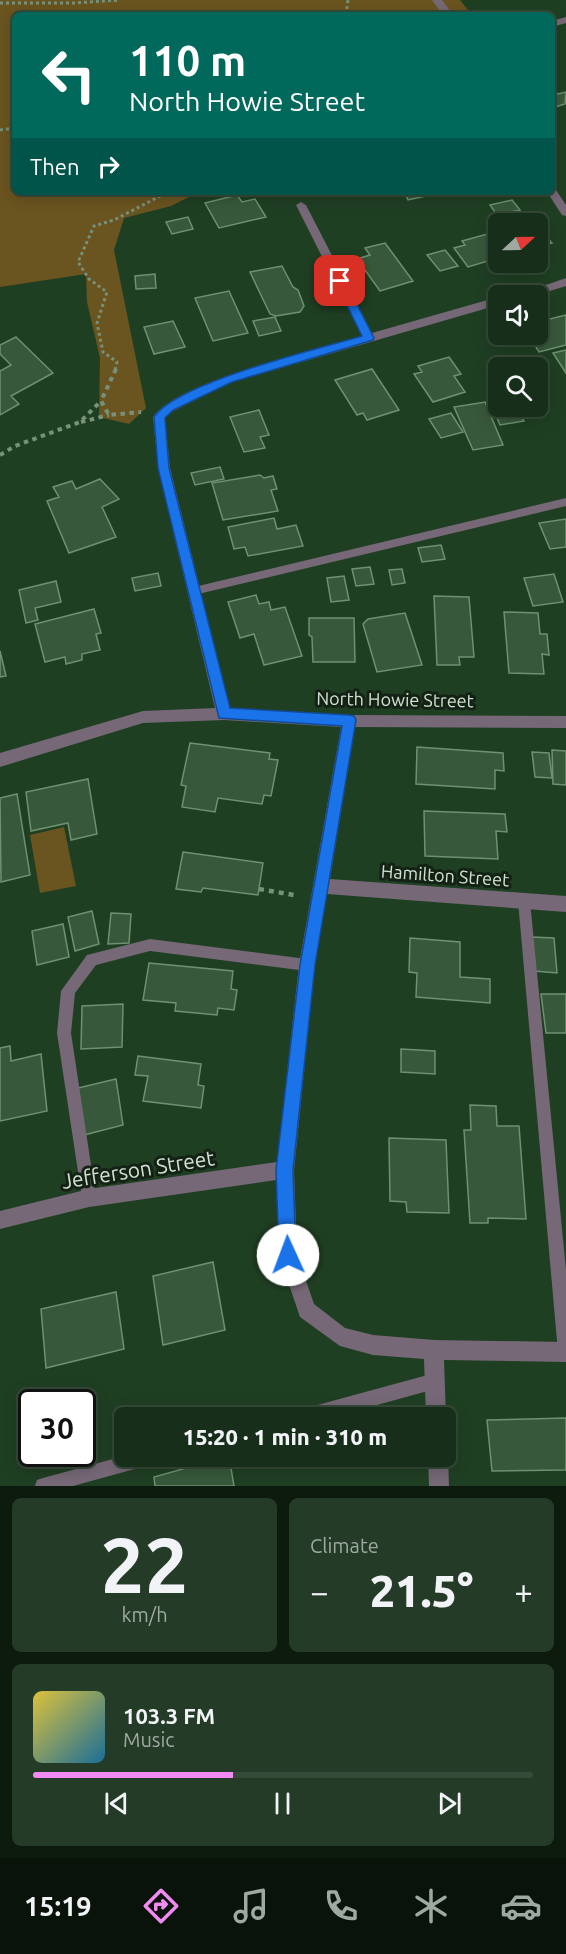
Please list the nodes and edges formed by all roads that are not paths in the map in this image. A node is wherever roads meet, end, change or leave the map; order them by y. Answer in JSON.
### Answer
{"nodes":[{"id":1,"x":554,"y":195,"type":"edge"},
{"id":2,"x":301,"y":205,"type":"dead end"},
{"id":3,"x":566,"y":213,"type":"edge"},
{"id":4,"x":566,"y":282,"type":"edge"},
{"id":5,"x":548,"y":287,"type":"edge"},
{"id":6,"x":488,"y":304,"type":"edge"},
{"id":7,"x":369,"y":338,"type":"junction"},
{"id":8,"x":566,"y":502,"type":"edge"},
{"id":9,"x":194,"y":591,"type":"junction"},
{"id":10,"x":224,"y":714,"type":"junction"},
{"id":11,"x":349,"y":720,"type":"junction"},
{"id":12,"x":566,"y":722,"type":"edge"},
{"id":13,"x":0,"y":760,"type":"edge"},
{"id":14,"x":321,"y":886,"type":"junction"},
{"id":15,"x":524,"y":902,"type":"junction"},
{"id":16,"x":566,"y":904,"type":"edge"},
{"id":17,"x":307,"y":965,"type":"junction"},
{"id":18,"x":285,"y":1170,"type":"junction"},
{"id":19,"x":89,"y":1198,"type":"junction"},
{"id":20,"x":0,"y":1220,"type":"edge"},
{"id":21,"x":434,"y":1350,"type":"junction"},
{"id":22,"x":566,"y":1352,"type":"edge"},
{"id":23,"x":435,"y":1381,"type":"junction"},
{"id":24,"x":339,"y":1407,"type":"edge"},
{"id":25,"x":436,"y":1407,"type":"edge"},
{"id":26,"x":114,"y":1467,"type":"edge"},
{"id":27,"x":438,"y":1467,"type":"edge"},
{"id":28,"x":44,"y":1486,"type":"edge"},
{"id":29,"x":438,"y":1486,"type":"edge"}],
"edges":[{"from":1,"to":3,"type":"street"},
{"from":2,"to":7,"type":"street"},
{"from":4,"to":5,"type":"street"},
{"from":6,"to":7,"type":"street"},
{"from":7,"to":9,"type":"street"},
{"from":8,"to":9,"type":"lane"},
{"from":9,"to":10,"type":"street"},
{"from":10,"to":11,"type":"street","name":"North Howie Street"},
{"from":10,"to":13,"type":"street","name":"North Howie Street"},
{"from":11,"to":12,"type":"street","name":"North Howie Street"},
{"from":11,"to":14,"type":"street"},
{"from":14,"to":15,"type":"street","name":"Hamilton Street"},
{"from":14,"to":17,"type":"street"},
{"from":15,"to":16,"type":"street","name":"Hamilton Street"},
{"from":15,"to":22,"type":"lane"},
{"from":17,"to":18,"type":"street"},
{"from":17,"to":19,"type":"lane"},
{"from":18,"to":19,"type":"street","name":"Jefferson Street"},
{"from":18,"to":21,"type":"street"},
{"from":19,"to":20,"type":"street","name":"Jefferson Street"},
{"from":21,"to":22,"type":"street"},
{"from":21,"to":23,"type":"street"},
{"from":23,"to":24,"type":"lane"},
{"from":23,"to":25,"type":"street"},
{"from":26,"to":28,"type":"lane"},
{"from":27,"to":29,"type":"street"}]}
